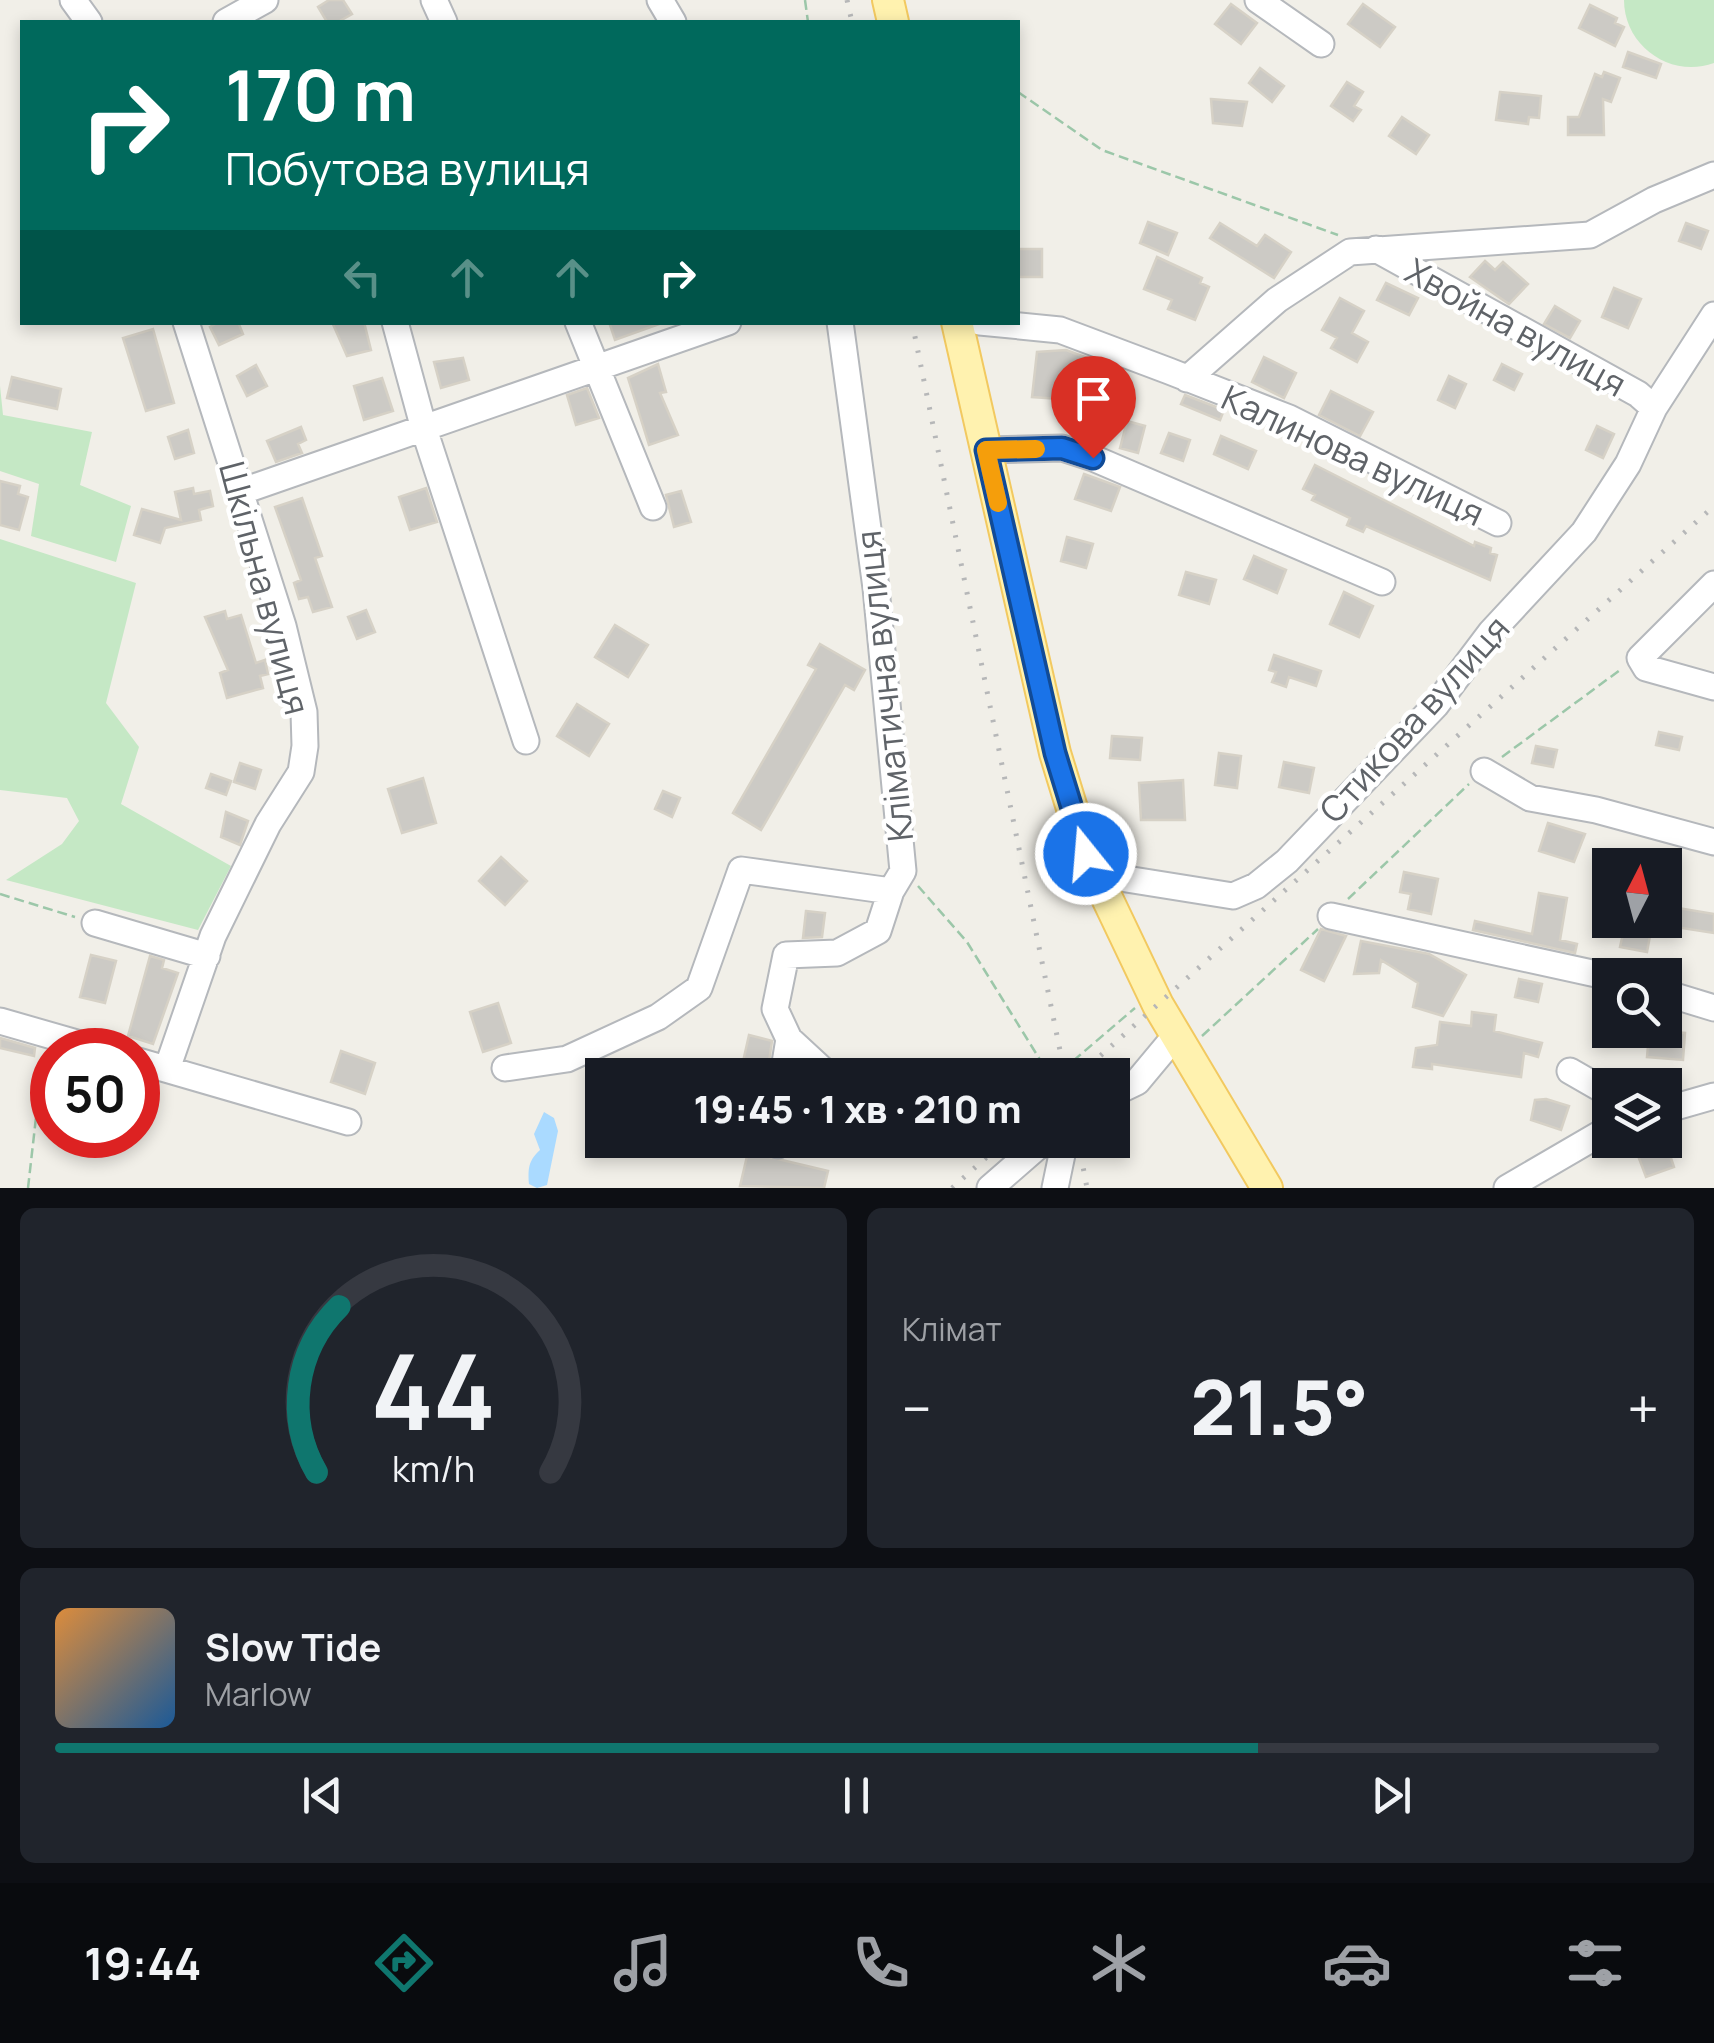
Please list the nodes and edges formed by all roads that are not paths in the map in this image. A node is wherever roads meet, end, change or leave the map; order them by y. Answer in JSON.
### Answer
{"nodes":[{"id":1,"x":264,"y":0,"type":"edge"},
{"id":2,"x":1258,"y":0,"type":"edge"},
{"id":3,"x":229,"y":20,"type":"edge"},
{"id":4,"x":1321,"y":44,"type":"dead end"},
{"id":5,"x":1714,"y":175,"type":"edge"},
{"id":6,"x":1376,"y":249,"type":"junction"},
{"id":7,"x":1714,"y":315,"type":"edge"},
{"id":8,"x":187,"y":325,"type":"edge"},
{"id":9,"x":396,"y":325,"type":"edge"},
{"id":10,"x":579,"y":325,"type":"edge"},
{"id":11,"x":720,"y":325,"type":"edge"},
{"id":12,"x":840,"y":325,"type":"edge"},
{"id":13,"x":958,"y":325,"type":"edge"},
{"id":14,"x":1010,"y":325,"type":"edge"},
{"id":15,"x":599,"y":369,"type":"junction"},
{"id":16,"x":1188,"y":379,"type":"junction"},
{"id":17,"x":1654,"y":408,"type":"junction"},
{"id":18,"x":424,"y":428,"type":"junction"},
{"id":19,"x":986,"y":450,"type":"junction"},
{"id":20,"x":240,"y":492,"type":"junction"},
{"id":21,"x":652,"y":507,"type":"dead end"},
{"id":22,"x":1498,"y":524,"type":"dead end"},
{"id":23,"x":1382,"y":582,"type":"dead end"},
{"id":24,"x":1714,"y":584,"type":"edge"},
{"id":25,"x":1714,"y":687,"type":"edge"},
{"id":26,"x":526,"y":741,"type":"dead end"},
{"id":27,"x":1484,"y":771,"type":"road end"},
{"id":28,"x":1714,"y":842,"type":"edge"},
{"id":29,"x":1095,"y":874,"type":"junction"},
{"id":30,"x":897,"y":881,"type":"junction"},
{"id":31,"x":1331,"y":916,"type":"road end"},
{"id":32,"x":95,"y":922,"type":"road end"},
{"id":33,"x":208,"y":956,"type":"junction"},
{"id":34,"x":1592,"y":973,"type":"edge"},
{"id":35,"x":1682,"y":998,"type":"edge"},
{"id":36,"x":1714,"y":1008,"type":"edge"},
{"id":37,"x":0,"y":1021,"type":"edge"},
{"id":38,"x":30,"y":1030,"type":"edge"},
{"id":39,"x":789,"y":1039,"type":"junction"},
{"id":40,"x":1183,"y":1043,"type":"junction"},
{"id":41,"x":786,"y":1058,"type":"edge"},
{"id":42,"x":810,"y":1058,"type":"edge"},
{"id":43,"x":160,"y":1067,"type":"edge"},
{"id":44,"x":504,"y":1068,"type":"dead end"},
{"id":45,"x":167,"y":1069,"type":"junction"},
{"id":46,"x":1570,"y":1071,"type":"dead end"},
{"id":47,"x":1592,"y":1084,"type":"edge"},
{"id":48,"x":1130,"y":1085,"type":"edge"},
{"id":49,"x":1714,"y":1094,"type":"edge"},
{"id":50,"x":1682,"y":1104,"type":"edge"},
{"id":51,"x":348,"y":1122,"type":"dead end"},
{"id":52,"x":1592,"y":1138,"type":"edge"},
{"id":53,"x":1025,"y":1158,"type":"edge"},
{"id":54,"x":1061,"y":1158,"type":"edge"},
{"id":55,"x":990,"y":1188,"type":"edge"},
{"id":56,"x":1055,"y":1188,"type":"edge"},
{"id":57,"x":1267,"y":1188,"type":"edge"},
{"id":58,"x":1507,"y":1188,"type":"edge"}],
"edges":[{"from":1,"to":3,"type":"street"},
{"from":2,"to":4,"type":"street"},
{"from":5,"to":6,"type":"street"},
{"from":6,"to":16,"type":"street"},
{"from":6,"to":17,"type":"street","name":"Хвойна вулиця"},
{"from":7,"to":17,"type":"street","name":"Стикова вулиця"},
{"from":8,"to":20,"type":"street","name":"Шкільна вулиця"},
{"from":9,"to":18,"type":"street"},
{"from":10,"to":15,"type":"street"},
{"from":11,"to":15,"type":"street"},
{"from":12,"to":30,"type":"street","name":"Кліматична вулиця"},
{"from":13,"to":19,"type":"main road"},
{"from":14,"to":16,"type":"street","name":"Калинова вулиця"},
{"from":15,"to":18,"type":"street"},
{"from":15,"to":21,"type":"street"},
{"from":16,"to":22,"type":"street","name":"Калинова вулиця"},
{"from":17,"to":29,"type":"street","name":"Стикова вулиця"},
{"from":18,"to":20,"type":"street"},
{"from":18,"to":26,"type":"street"},
{"from":19,"to":23,"type":"street"},
{"from":19,"to":29,"type":"main road"},
{"from":20,"to":33,"type":"street","name":"Шкільна вулиця"},
{"from":24,"to":25,"type":"street"},
{"from":27,"to":28,"type":"street"},
{"from":29,"to":40,"type":"main road"},
{"from":30,"to":39,"type":"street"},
{"from":30,"to":44,"type":"street","name":"Кліматична вулиця"},
{"from":31,"to":34,"type":"street"},
{"from":32,"to":33,"type":"street"},
{"from":33,"to":45,"type":"street","name":"Шкільна вулиця"},
{"from":35,"to":36,"type":"street"},
{"from":37,"to":38,"type":"street"},
{"from":39,"to":41,"type":"street"},
{"from":39,"to":42,"type":"street"},
{"from":40,"to":48,"type":"street"},
{"from":40,"to":57,"type":"main road"},
{"from":43,"to":45,"type":"street"},
{"from":45,"to":51,"type":"street"},
{"from":46,"to":47,"type":"street"},
{"from":49,"to":50,"type":"street"},
{"from":52,"to":58,"type":"street"},
{"from":53,"to":55,"type":"street"},
{"from":54,"to":56,"type":"street"}]}
